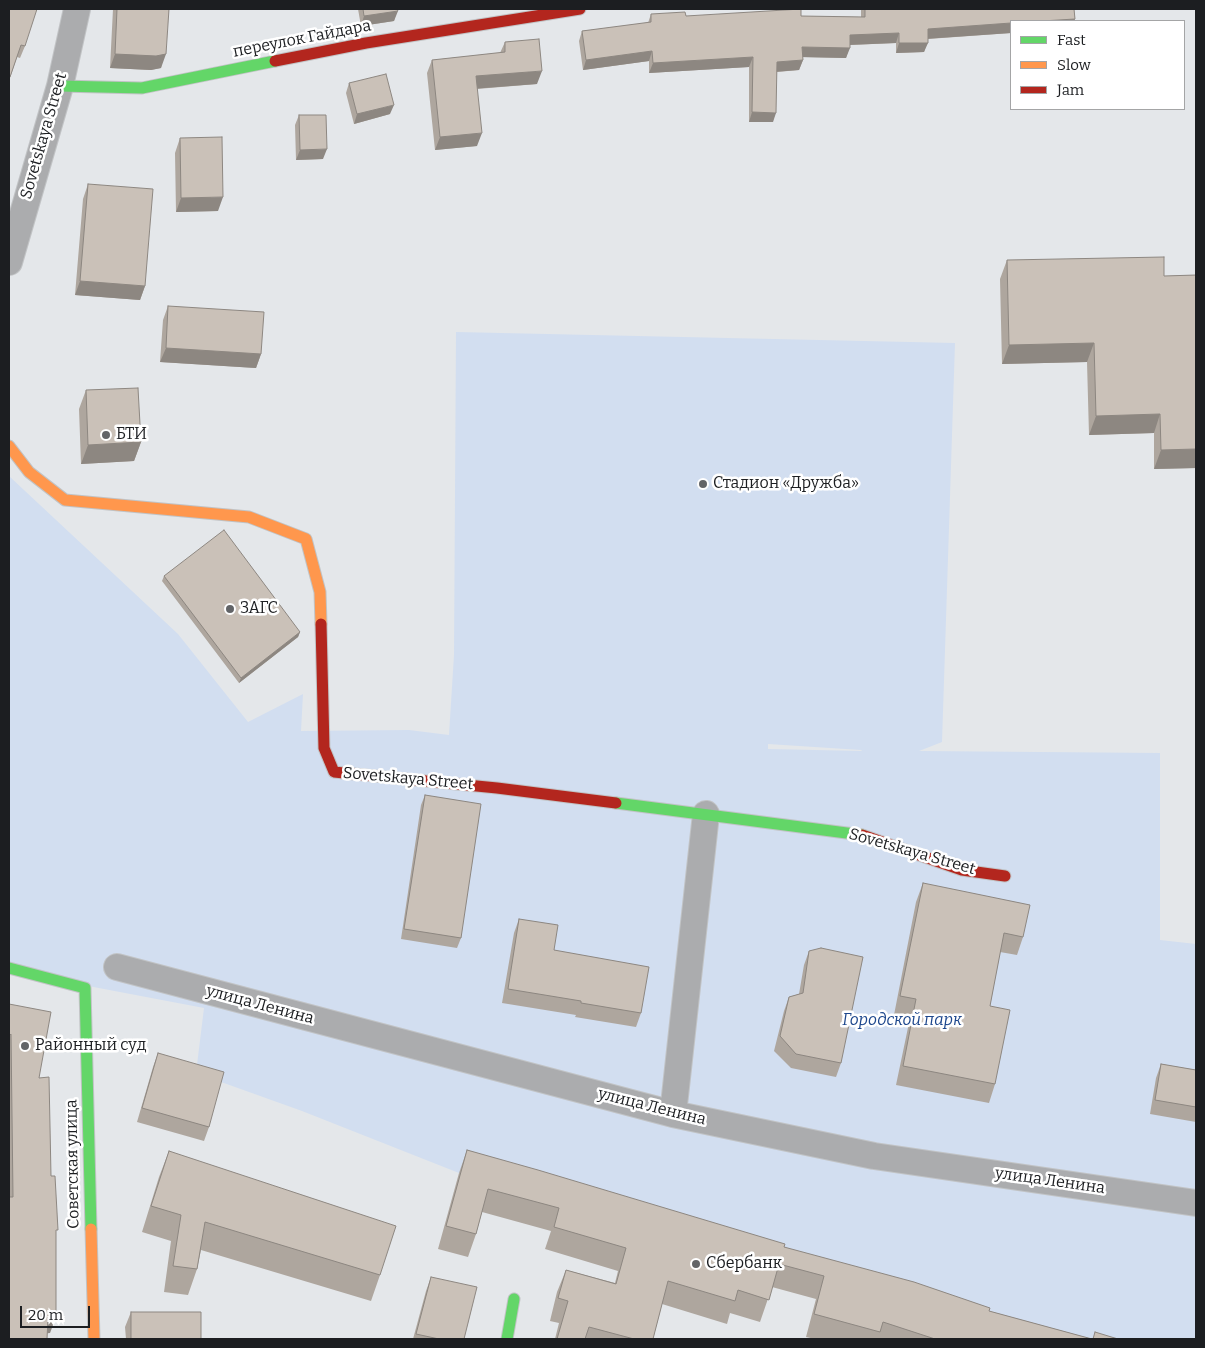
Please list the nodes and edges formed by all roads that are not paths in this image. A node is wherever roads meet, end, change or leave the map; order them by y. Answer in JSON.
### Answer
{"nodes":[{"id":1,"x":77,"y":9,"type":"edge"},
{"id":2,"x":580,"y":9,"type":"edge"},
{"id":3,"x":60,"y":86,"type":"junction"},
{"id":4,"x":9,"y":262,"type":"edge"},
{"id":5,"x":9,"y":446,"type":"edge"},
{"id":6,"x":706,"y":814,"type":"junction"},
{"id":7,"x":1005,"y":876,"type":"dead end"},
{"id":8,"x":117,"y":967,"type":"dead end"},
{"id":9,"x":9,"y":968,"type":"edge"},
{"id":10,"x":673,"y":1114,"type":"junction"},
{"id":11,"x":1196,"y":1202,"type":"edge"},
{"id":12,"x":514,"y":1299,"type":"dead end"},
{"id":13,"x":94,"y":1339,"type":"edge"},
{"id":14,"x":507,"y":1339,"type":"edge"}],
"edges":[{"from":1,"to":3,"type":"street","name":"Sovetskaya Street"},
{"from":2,"to":3,"type":"street","name":"переулок Гайдара"},
{"from":3,"to":4,"type":"street","name":"Sovetskaya Street"},
{"from":5,"to":6,"type":"street","name":"Sovetskaya Street"},
{"from":6,"to":7,"type":"street","name":"Sovetskaya Street"},
{"from":6,"to":10,"type":"street"},
{"from":8,"to":10,"type":"street","name":"улица Ленина"},
{"from":9,"to":13,"type":"street","name":"Советская улица"},
{"from":10,"to":11,"type":"street","name":"улица Ленина"},
{"from":12,"to":14,"type":"street"}]}
